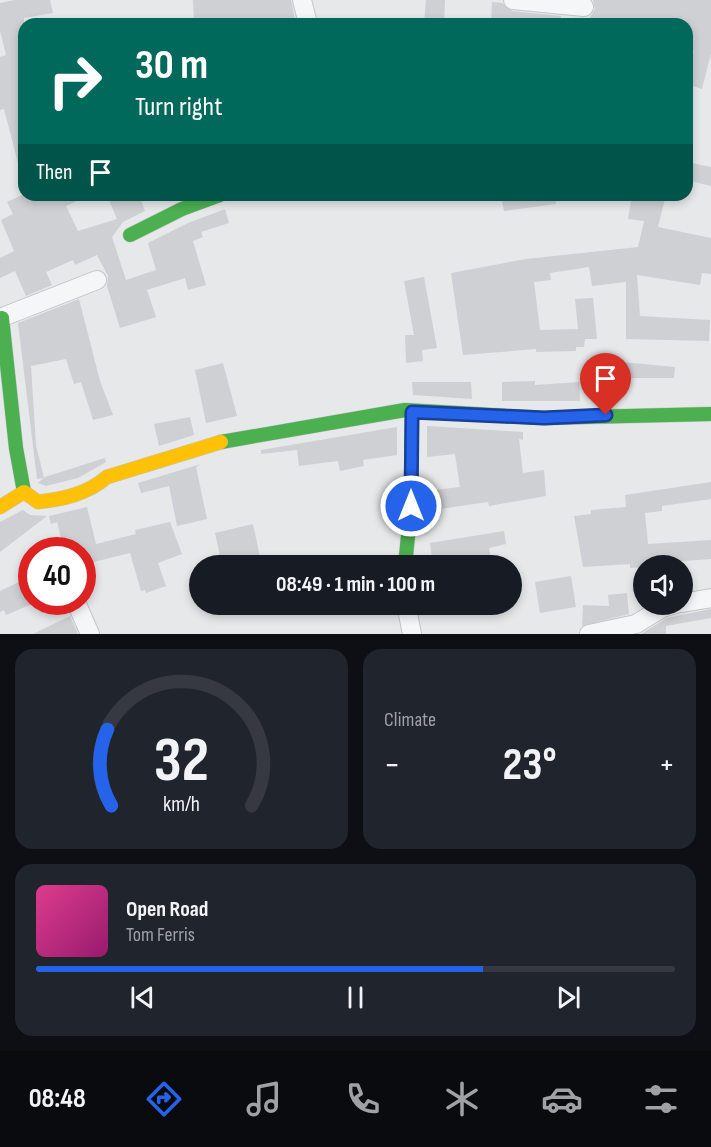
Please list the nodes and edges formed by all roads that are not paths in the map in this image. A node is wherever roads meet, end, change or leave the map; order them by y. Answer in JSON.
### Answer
{"nodes":[{"id":1,"x":302,"y":0,"type":"edge"},
{"id":2,"x":513,"y":0,"type":"edge"},
{"id":3,"x":583,"y":10,"type":"edge"},
{"id":4,"x":306,"y":18,"type":"edge"},
{"id":5,"x":204,"y":201,"type":"edge"},
{"id":6,"x":130,"y":235,"type":"dead end"},
{"id":7,"x":97,"y":280,"type":"dead end"},
{"id":8,"x":1,"y":318,"type":"edge"},
{"id":9,"x":6,"y":407,"type":"edge"},
{"id":10,"x":412,"y":412,"type":"junction"},
{"id":11,"x":711,"y":414,"type":"edge"},
{"id":12,"x":24,"y":492,"type":"junction"},
{"id":13,"x":0,"y":507,"type":"edge"},
{"id":14,"x":406,"y":555,"type":"edge"},
{"id":15,"x":711,"y":598,"type":"edge"},
{"id":16,"x":693,"y":601,"type":"edge"},
{"id":17,"x":82,"y":615,"type":"edge"},
{"id":18,"x":408,"y":615,"type":"edge"},
{"id":19,"x":651,"y":615,"type":"edge"},
{"id":20,"x":90,"y":634,"type":"edge"},
{"id":21,"x":412,"y":634,"type":"edge"},
{"id":22,"x":589,"y":634,"type":"edge"}],
"edges":[{"from":1,"to":4,"type":"street"},
{"from":2,"to":3,"type":"street"},
{"from":5,"to":6,"type":"street"},
{"from":7,"to":8,"type":"street"},
{"from":8,"to":9,"type":"street"},
{"from":9,"to":12,"type":"street"},
{"from":10,"to":11,"type":"street"},
{"from":10,"to":12,"type":"street"},
{"from":10,"to":14,"type":"street"},
{"from":12,"to":13,"type":"street"},
{"from":15,"to":16,"type":"street"},
{"from":17,"to":20,"type":"street"},
{"from":18,"to":21,"type":"street"},
{"from":19,"to":22,"type":"street"}]}
